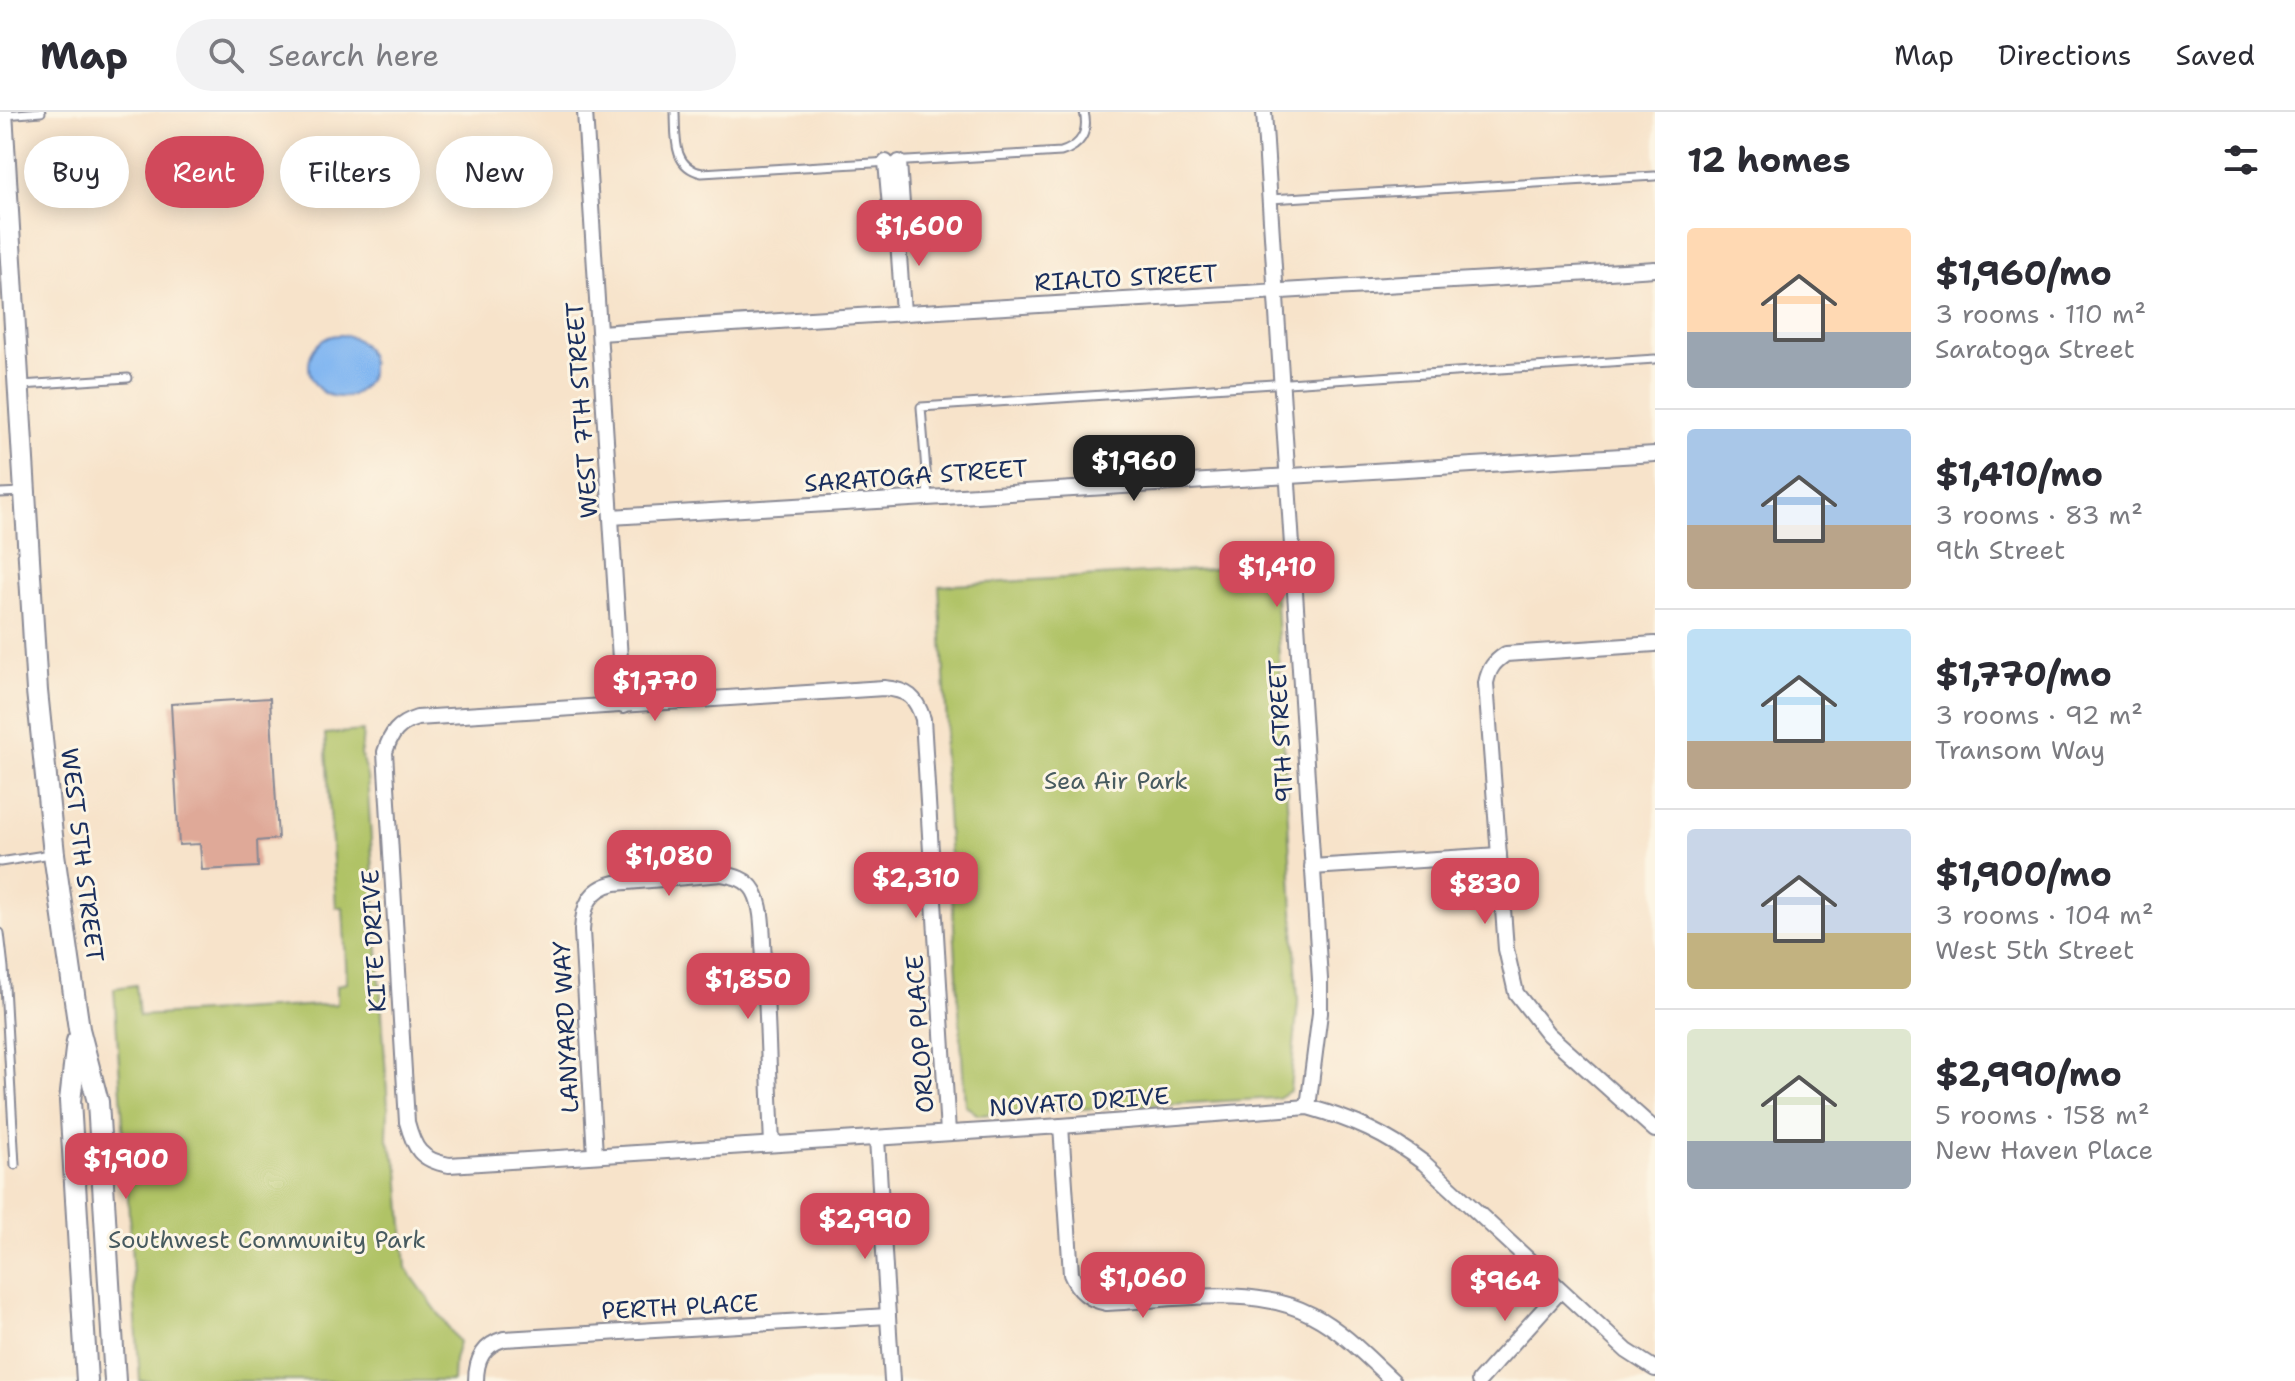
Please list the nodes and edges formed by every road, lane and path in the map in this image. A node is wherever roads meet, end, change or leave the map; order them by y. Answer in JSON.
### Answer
{"nodes":[{"id":1,"x":41,"y":112,"type":"edge"},
{"id":2,"x":585,"y":112,"type":"edge"},
{"id":3,"x":675,"y":112,"type":"edge"},
{"id":4,"x":1084,"y":112,"type":"edge"},
{"id":5,"x":1264,"y":112,"type":"edge"},
{"id":6,"x":2,"y":113,"type":"edge"},
{"id":7,"x":892,"y":162,"type":"junction"},
{"id":8,"x":1655,"y":176,"type":"edge"},
{"id":9,"x":1270,"y":199,"type":"junction"},
{"id":10,"x":4,"y":227,"type":"edge"},
{"id":11,"x":1655,"y":269,"type":"edge"},
{"id":12,"x":1277,"y":292,"type":"junction"},
{"id":13,"x":903,"y":312,"type":"junction"},
{"id":14,"x":600,"y":333,"type":"junction"},
{"id":15,"x":1655,"y":359,"type":"edge"},
{"id":16,"x":128,"y":378,"type":"dead end"},
{"id":17,"x":1282,"y":383,"type":"junction"},
{"id":18,"x":18,"y":385,"type":"junction"},
{"id":19,"x":1655,"y":454,"type":"edge"},
{"id":20,"x":1288,"y":475,"type":"junction"},
{"id":21,"x":25,"y":492,"type":"junction"},
{"id":22,"x":0,"y":493,"type":"edge"},
{"id":23,"x":928,"y":497,"type":"junction"},
{"id":24,"x":611,"y":517,"type":"junction"},
{"id":25,"x":1655,"y":644,"type":"edge"},
{"id":26,"x":623,"y":706,"type":"junction"},
{"id":27,"x":54,"y":854,"type":"junction"},
{"id":28,"x":1499,"y":855,"type":"junction"},
{"id":29,"x":0,"y":862,"type":"edge"},
{"id":30,"x":1312,"y":867,"type":"junction"},
{"id":31,"x":0,"y":933,"type":"edge"},
{"id":32,"x":79,"y":1029,"type":"junction"},
{"id":33,"x":1308,"y":1107,"type":"junction"},
{"id":34,"x":1061,"y":1126,"type":"junction"},
{"id":35,"x":1655,"y":1130,"type":"edge"},
{"id":36,"x":948,"y":1133,"type":"junction"},
{"id":37,"x":877,"y":1139,"type":"junction"},
{"id":38,"x":772,"y":1144,"type":"junction"},
{"id":39,"x":418,"y":1151,"type":"joint"},
{"id":40,"x":595,"y":1155,"type":"junction"},
{"id":41,"x":15,"y":1165,"type":"dead end"},
{"id":42,"x":1560,"y":1291,"type":"junction"},
{"id":43,"x":888,"y":1316,"type":"junction"},
{"id":44,"x":1655,"y":1369,"type":"edge"},
{"id":45,"x":87,"y":1381,"type":"edge"},
{"id":46,"x":115,"y":1381,"type":"edge"},
{"id":47,"x":476,"y":1381,"type":"edge"},
{"id":48,"x":892,"y":1381,"type":"edge"},
{"id":49,"x":1393,"y":1381,"type":"edge"},
{"id":50,"x":1479,"y":1381,"type":"edge"}],
"edges":[{"from":1,"to":6,"type":"lane"},
{"from":2,"to":14,"type":"street","name":"WEST 7TH STREET"},
{"from":3,"to":7,"type":"lane"},
{"from":4,"to":7,"type":"lane"},
{"from":5,"to":9,"type":"street","name":"9TH STREET"},
{"from":6,"to":10,"type":"main road","name":"WEST 5TH STREET"},
{"from":7,"to":13,"type":"street"},
{"from":8,"to":9,"type":"lane"},
{"from":9,"to":12,"type":"street","name":"9TH STREET"},
{"from":10,"to":18,"type":"main road","name":"WEST 5TH STREET"},
{"from":11,"to":12,"type":"street","name":"RIALTO STREET"},
{"from":12,"to":13,"type":"street","name":"RIALTO STREET"},
{"from":12,"to":17,"type":"street","name":"9TH STREET"},
{"from":13,"to":14,"type":"street","name":"RIALTO STREET"},
{"from":14,"to":24,"type":"street","name":"WEST 7TH STREET"},
{"from":15,"to":17,"type":"lane"},
{"from":16,"to":18,"type":"lane"},
{"from":17,"to":20,"type":"street","name":"9TH STREET"},
{"from":17,"to":23,"type":"lane"},
{"from":18,"to":21,"type":"main road","name":"WEST 5TH STREET"},
{"from":19,"to":20,"type":"street","name":"SARATOGA STREET"},
{"from":20,"to":23,"type":"street","name":"SARATOGA STREET"},
{"from":20,"to":30,"type":"street","name":"9TH STREET"},
{"from":21,"to":22,"type":"lane"},
{"from":21,"to":27,"type":"main road","name":"WEST 5TH STREET"},
{"from":23,"to":24,"type":"street","name":"SARATOGA STREET"},
{"from":24,"to":26,"type":"street","name":"WEST 7TH STREET"},
{"from":25,"to":28,"type":"street"},
{"from":26,"to":36,"type":"street","name":"ORLOP PLACE"},
{"from":26,"to":39,"type":"street","name":"KITE DRIVE"},
{"from":27,"to":29,"type":"lane"},
{"from":27,"to":32,"type":"main road","name":"WEST 5TH STREET"},
{"from":28,"to":30,"type":"street"},
{"from":28,"to":35,"type":"street"},
{"from":30,"to":33,"type":"street","name":"9TH STREET"},
{"from":31,"to":41,"type":"lane"},
{"from":32,"to":45,"type":"main road","name":"WEST 5TH STREET"},
{"from":32,"to":46,"type":"main road","name":"WEST 5TH STREET"},
{"from":33,"to":34,"type":"street","name":"NOVATO DRIVE"},
{"from":33,"to":42,"type":"street","name":"NOVATO DRIVE"},
{"from":34,"to":36,"type":"street","name":"NOVATO DRIVE"},
{"from":34,"to":49,"type":"street"},
{"from":36,"to":37,"type":"street","name":"NOVATO DRIVE"},
{"from":37,"to":38,"type":"street","name":"NOVATO DRIVE"},
{"from":37,"to":43,"type":"street"},
{"from":38,"to":40,"type":"street","name":"NOVATO DRIVE"},
{"from":38,"to":40,"type":"street","name":"LANYARD WAY"},
{"from":39,"to":40,"type":"street","name":"NOVATO DRIVE"},
{"from":42,"to":44,"type":"street","name":"NOVATO DRIVE"},
{"from":42,"to":50,"type":"street"},
{"from":43,"to":47,"type":"street","name":"PERTH PLACE"},
{"from":43,"to":48,"type":"street"}]}
